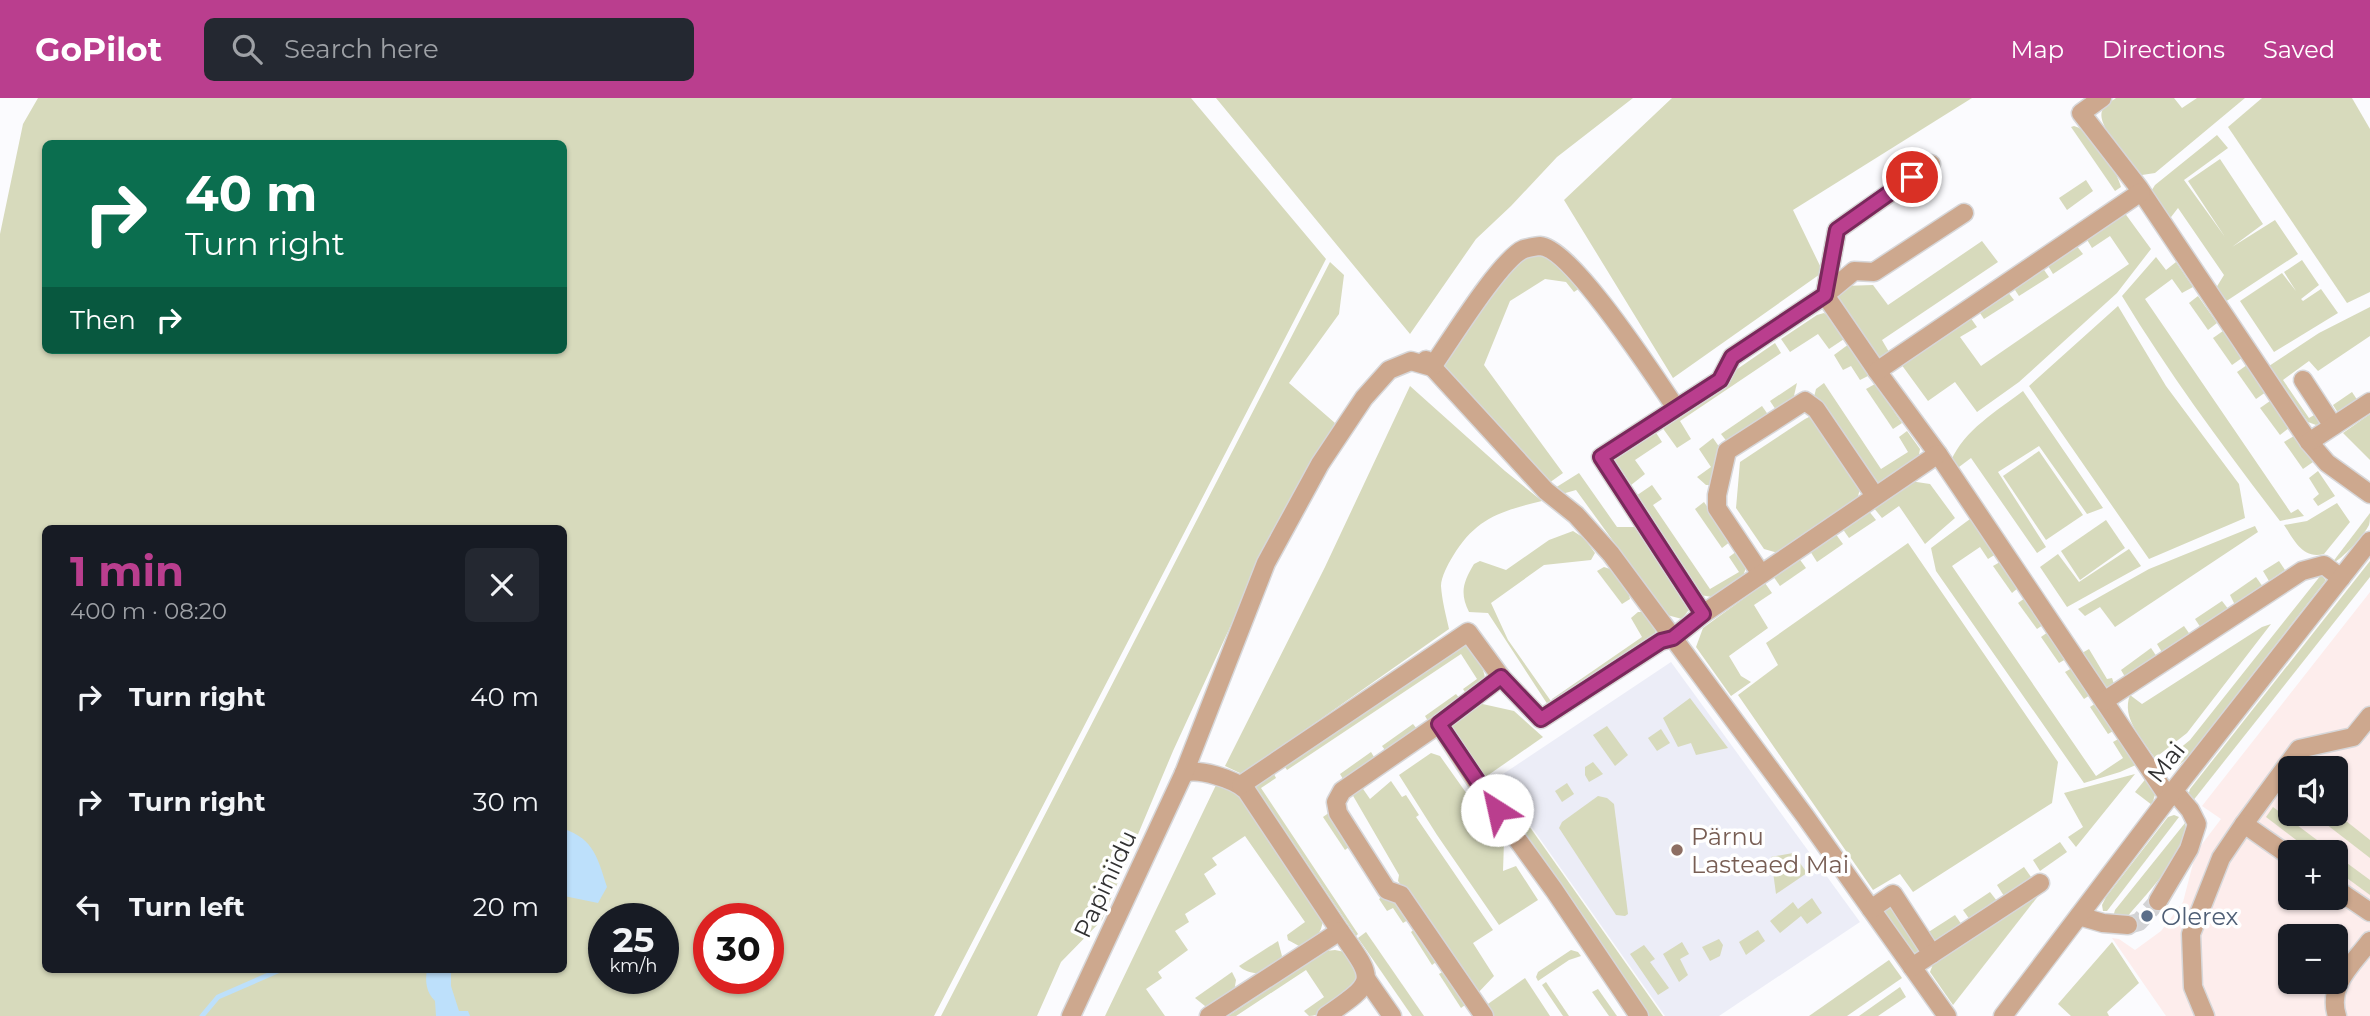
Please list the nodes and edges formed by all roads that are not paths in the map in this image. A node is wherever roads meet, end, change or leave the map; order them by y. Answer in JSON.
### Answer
{"nodes":[{"id":1,"x":2102,"y":98,"type":"edge"},
{"id":2,"x":1931,"y":164,"type":"dead end"},
{"id":3,"x":2141,"y":192,"type":"junction"},
{"id":4,"x":1964,"y":213,"type":"dead end"},
{"id":5,"x":1825,"y":295,"type":"junction"},
{"id":6,"x":1417,"y":351,"type":"dead end"},
{"id":7,"x":1432,"y":367,"type":"junction"},
{"id":8,"x":1877,"y":371,"type":"junction"},
{"id":9,"x":2302,"y":380,"type":"dead end"},
{"id":10,"x":2370,"y":402,"type":"edge"},
{"id":11,"x":1676,"y":408,"type":"junction"},
{"id":12,"x":2333,"y":426,"type":"junction"},
{"id":13,"x":2309,"y":442,"type":"junction"},
{"id":14,"x":1938,"y":454,"type":"junction"},
{"id":15,"x":2370,"y":494,"type":"edge"},
{"id":16,"x":1875,"y":496,"type":"junction"},
{"id":17,"x":2370,"y":541,"type":"edge"},
{"id":18,"x":1761,"y":574,"type":"junction"},
{"id":19,"x":2341,"y":578,"type":"junction"},
{"id":20,"x":1703,"y":614,"type":"junction"},
{"id":21,"x":1673,"y":638,"type":"junction"},
{"id":22,"x":2117,"y":671,"type":"dead end"},
{"id":23,"x":1501,"y":677,"type":"junction"},
{"id":24,"x":2121,"y":689,"type":"junction"},
{"id":25,"x":2104,"y":701,"type":"junction"},
{"id":26,"x":2370,"y":716,"type":"edge"},
{"id":27,"x":1439,"y":724,"type":"junction"},
{"id":28,"x":1184,"y":774,"type":"junction"},
{"id":29,"x":1241,"y":785,"type":"junction"},
{"id":30,"x":2171,"y":795,"type":"junction"},
{"id":31,"x":2244,"y":824,"type":"junction"},
{"id":32,"x":2278,"y":848,"type":"edge"},
{"id":33,"x":2040,"y":883,"type":"dead end"},
{"id":34,"x":2348,"y":896,"type":"edge"},
{"id":35,"x":2158,"y":901,"type":"tunnel mouth"},
{"id":36,"x":1871,"y":909,"type":"junction"},
{"id":37,"x":2370,"y":912,"type":"edge"},
{"id":38,"x":2079,"y":916,"type":"junction"},
{"id":39,"x":2128,"y":925,"type":"dead end"},
{"id":40,"x":1340,"y":932,"type":"junction"},
{"id":41,"x":2370,"y":941,"type":"edge"},
{"id":42,"x":1932,"y":954,"type":"junction"},
{"id":43,"x":1912,"y":967,"type":"junction"},
{"id":44,"x":1367,"y":980,"type":"junction"},
{"id":45,"x":1071,"y":1016,"type":"edge"},
{"id":46,"x":1209,"y":1016,"type":"edge"},
{"id":47,"x":1326,"y":1016,"type":"edge"},
{"id":48,"x":1392,"y":1016,"type":"edge"},
{"id":49,"x":1484,"y":1016,"type":"edge"},
{"id":50,"x":1639,"y":1016,"type":"edge"},
{"id":51,"x":1947,"y":1016,"type":"edge"},
{"id":52,"x":2003,"y":1016,"type":"edge"},
{"id":53,"x":2205,"y":1016,"type":"edge"},
{"id":54,"x":2337,"y":1016,"type":"edge"}],
"edges":[{"from":1,"to":3,"type":"street"},
{"from":2,"to":5,"type":"street"},
{"from":3,"to":8,"type":"street"},
{"from":3,"to":13,"type":"street"},
{"from":4,"to":5,"type":"street"},
{"from":5,"to":8,"type":"street"},
{"from":5,"to":11,"type":"street"},
{"from":6,"to":7,"type":"street"},
{"from":7,"to":11,"type":"street"},
{"from":7,"to":21,"type":"street"},
{"from":7,"to":28,"type":"street","name":"Papiniidu"},
{"from":8,"to":14,"type":"street"},
{"from":9,"to":12,"type":"street"},
{"from":10,"to":12,"type":"street"},
{"from":11,"to":20,"type":"street"},
{"from":12,"to":13,"type":"street"},
{"from":13,"to":15,"type":"street"},
{"from":14,"to":16,"type":"street"},
{"from":14,"to":25,"type":"street"},
{"from":16,"to":18,"type":"street"},
{"from":16,"to":18,"type":"street"},
{"from":17,"to":19,"type":"street","name":"Mai"},
{"from":18,"to":20,"type":"street"},
{"from":19,"to":24,"type":"street"},
{"from":19,"to":30,"type":"street","name":"Mai"},
{"from":20,"to":21,"type":"street"},
{"from":21,"to":23,"type":"street"},
{"from":21,"to":36,"type":"street"},
{"from":22,"to":24,"type":"street"},
{"from":23,"to":27,"type":"street"},
{"from":23,"to":29,"type":"street"},
{"from":24,"to":25,"type":"street"},
{"from":25,"to":30,"type":"street"},
{"from":26,"to":31,"type":"street"},
{"from":27,"to":49,"type":"street"},
{"from":27,"to":50,"type":"street"},
{"from":28,"to":29,"type":"street"},
{"from":28,"to":45,"type":"street","name":"Papiniidu"},
{"from":29,"to":40,"type":"street"},
{"from":30,"to":35,"type":"street"},
{"from":30,"to":38,"type":"street","name":"Mai"},
{"from":31,"to":32,"type":"street"},
{"from":31,"to":53,"type":"street"},
{"from":33,"to":42,"type":"street"},
{"from":34,"to":37,"type":"street"},
{"from":36,"to":42,"type":"street"},
{"from":36,"to":43,"type":"street"},
{"from":38,"to":39,"type":"street"},
{"from":38,"to":52,"type":"street","name":"Mai"},
{"from":40,"to":44,"type":"street"},
{"from":40,"to":46,"type":"street"},
{"from":41,"to":54,"type":"street"},
{"from":42,"to":43,"type":"street"},
{"from":43,"to":51,"type":"street"},
{"from":44,"to":47,"type":"street"},
{"from":44,"to":48,"type":"street"}]}
